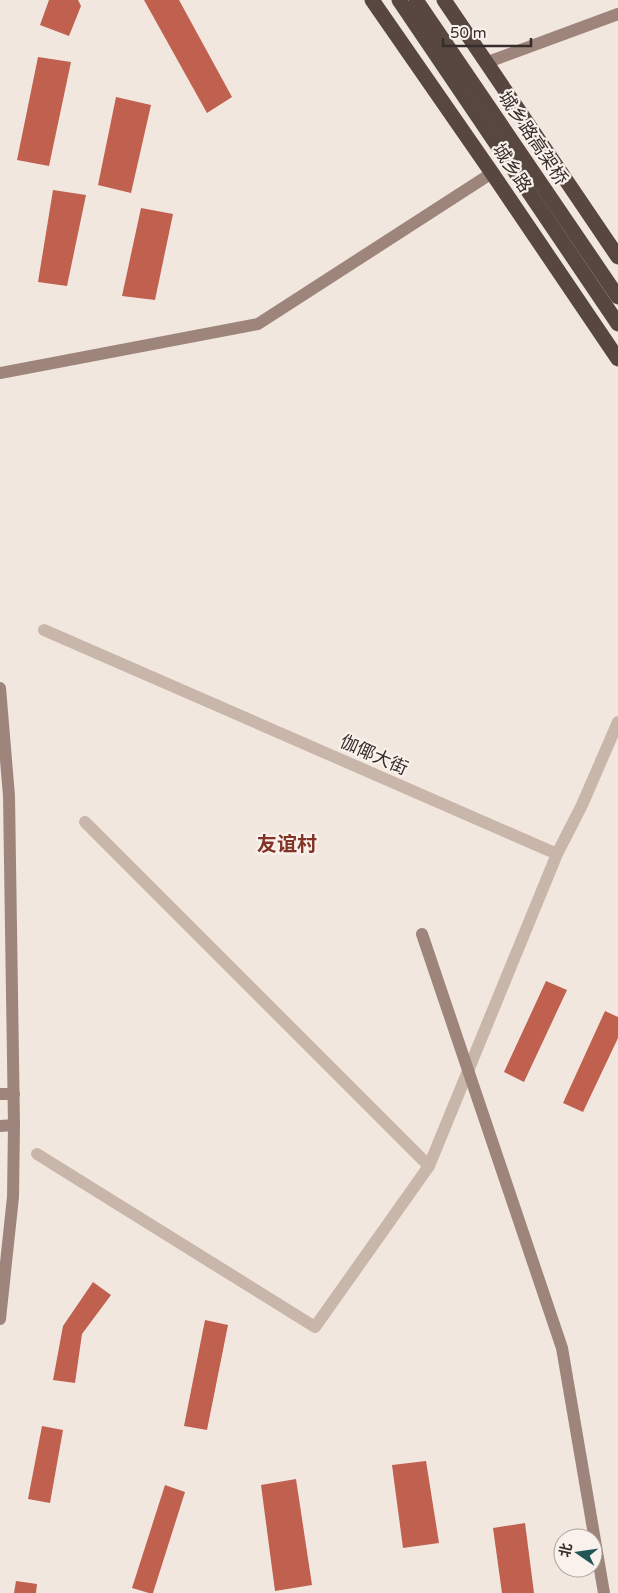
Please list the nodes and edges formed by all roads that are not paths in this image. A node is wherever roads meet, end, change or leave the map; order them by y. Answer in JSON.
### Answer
{"nodes":[{"id":1,"x":372,"y":0,"type":"edge"},
{"id":2,"x":399,"y":0,"type":"edge"},
{"id":3,"x":416,"y":0,"type":"edge"},
{"id":4,"x":444,"y":0,"type":"edge"},
{"id":5,"x":618,"y":14,"type":"edge"},
{"id":6,"x":488,"y":62,"type":"junction"},
{"id":7,"x":492,"y":172,"type":"junction"},
{"id":8,"x":618,"y":257,"type":"edge"},
{"id":9,"x":618,"y":297,"type":"edge"},
{"id":10,"x":618,"y":324,"type":"edge"},
{"id":11,"x":618,"y":359,"type":"edge"},
{"id":12,"x":0,"y":373,"type":"edge"},
{"id":13,"x":44,"y":630,"type":"dead end"},
{"id":14,"x":0,"y":688,"type":"edge"},
{"id":15,"x":618,"y":722,"type":"edge"},
{"id":16,"x":85,"y":822,"type":"dead end"},
{"id":17,"x":557,"y":854,"type":"junction"},
{"id":18,"x":422,"y":934,"type":"dead end"},
{"id":19,"x":0,"y":1094,"type":"edge"},
{"id":20,"x":14,"y":1094,"type":"junction"},
{"id":21,"x":14,"y":1125,"type":"junction"},
{"id":22,"x":0,"y":1126,"type":"edge"},
{"id":23,"x":37,"y":1154,"type":"dead end"},
{"id":24,"x":429,"y":1166,"type":"junction"},
{"id":25,"x":0,"y":1319,"type":"edge"},
{"id":26,"x":604,"y":1593,"type":"edge"}],
"edges":[{"from":1,"to":7,"type":"highway","name":"城乡路"},
{"from":2,"to":10,"type":"highway","name":"城乡路高架桥"},
{"from":3,"to":9,"type":"highway","name":"城乡路高架桥"},
{"from":4,"to":6,"type":"highway"},
{"from":5,"to":6,"type":"street"},
{"from":6,"to":8,"type":"highway"},
{"from":7,"to":11,"type":"highway","name":"城乡路"},
{"from":7,"to":12,"type":"street"},
{"from":13,"to":17,"type":"street","name":"伽倻大街"},
{"from":14,"to":20,"type":"street"},
{"from":15,"to":17,"type":"street"},
{"from":16,"to":24,"type":"street"},
{"from":17,"to":24,"type":"street"},
{"from":18,"to":26,"type":"street"},
{"from":19,"to":20,"type":"street"},
{"from":20,"to":21,"type":"street"},
{"from":21,"to":22,"type":"street"},
{"from":21,"to":25,"type":"street"},
{"from":23,"to":24,"type":"street"}]}
